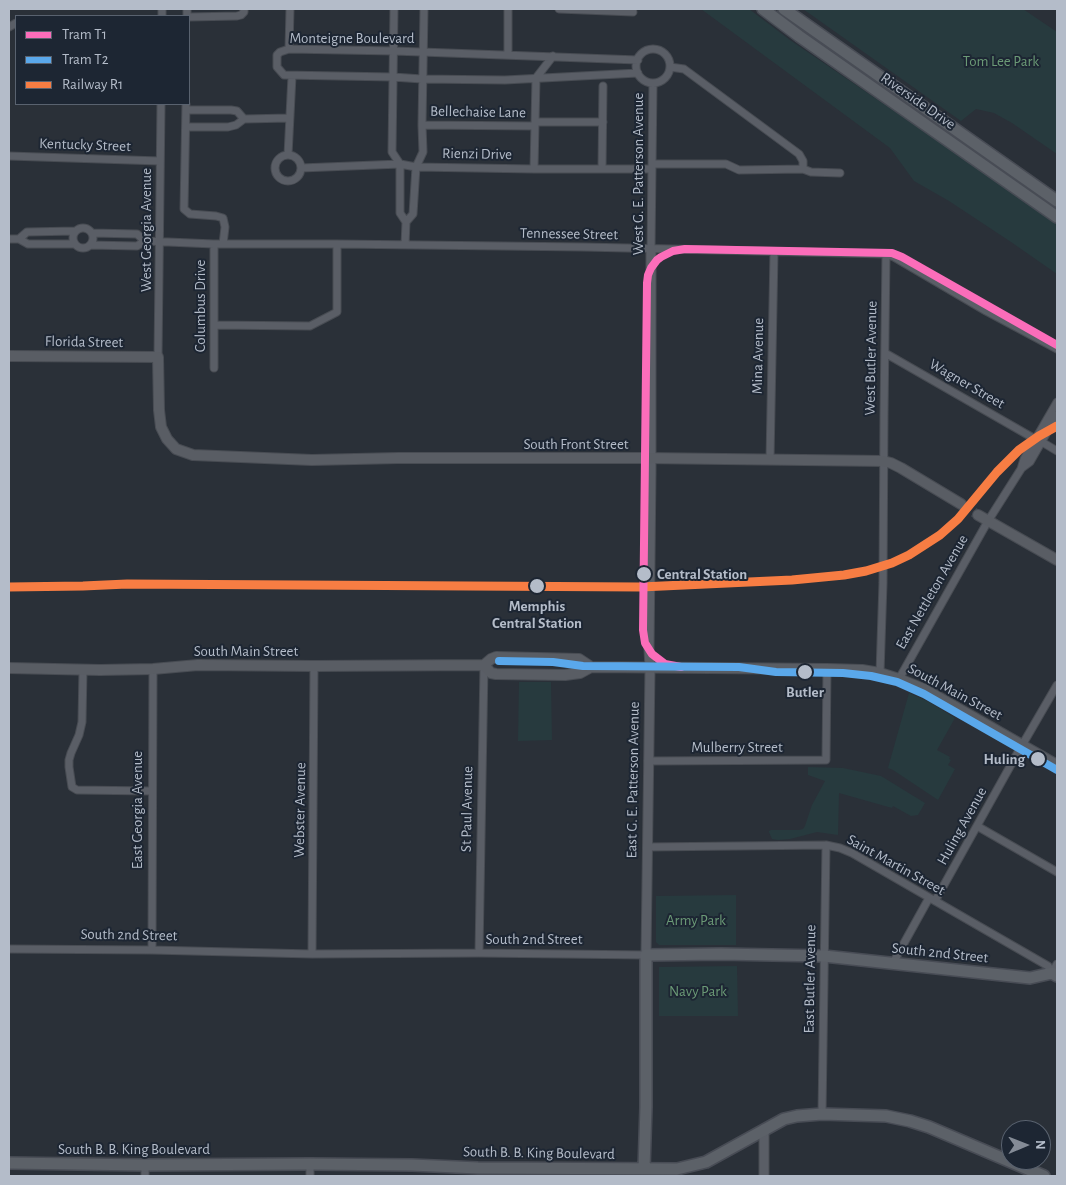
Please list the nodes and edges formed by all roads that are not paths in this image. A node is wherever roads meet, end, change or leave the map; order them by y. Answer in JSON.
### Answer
{"nodes":[{"id":1,"x":244,"y":9,"type":"edge"},
{"id":2,"x":290,"y":9,"type":"edge"},
{"id":3,"x":394,"y":9,"type":"edge"},
{"id":4,"x":424,"y":9,"type":"edge"},
{"id":5,"x":508,"y":9,"type":"edge"},
{"id":6,"x":559,"y":9,"type":"edge"},
{"id":7,"x":763,"y":9,"type":"edge"},
{"id":8,"x":784,"y":9,"type":"edge"},
{"id":9,"x":605,"y":10,"type":"edge"},
{"id":10,"x":633,"y":12,"type":"dead end"},
{"id":11,"x":190,"y":17,"type":"edge"},
{"id":12,"x":289,"y":49,"type":"junction"},
{"id":13,"x":394,"y":51,"type":"junction"},
{"id":14,"x":423,"y":52,"type":"junction"},
{"id":15,"x":508,"y":54,"type":"junction"},
{"id":16,"x":553,"y":56,"type":"junction"},
{"id":17,"x":638,"y":60,"type":"junction"},
{"id":18,"x":670,"y":67,"type":"junction"},
{"id":19,"x":638,"y":74,"type":"junction"},
{"id":20,"x":292,"y":76,"type":"junction"},
{"id":21,"x":393,"y":77,"type":"junction"},
{"id":22,"x":422,"y":78,"type":"junction"},
{"id":23,"x":536,"y":78,"type":"junction"},
{"id":24,"x":652,"y":83,"type":"junction"},
{"id":25,"x":603,"y":86,"type":"dead end"},
{"id":26,"x":160,"y":105,"type":"edge"},
{"id":27,"x":186,"y":109,"type":"edge"},
{"id":28,"x":289,"y":118,"type":"junction"},
{"id":29,"x":244,"y":119,"type":"junction"},
{"id":30,"x":603,"y":122,"type":"junction"},
{"id":31,"x":535,"y":124,"type":"junction"},
{"id":32,"x":422,"y":125,"type":"junction"},
{"id":33,"x":186,"y":127,"type":"junction"},
{"id":34,"x":288,"y":155,"type":"junction"},
{"id":35,"x":9,"y":156,"type":"edge"},
{"id":36,"x":160,"y":161,"type":"junction"},
{"id":37,"x":400,"y":164,"type":"junction"},
{"id":38,"x":652,"y":166,"type":"junction"},
{"id":39,"x":416,"y":167,"type":"junction"},
{"id":40,"x":301,"y":168,"type":"junction"},
{"id":41,"x":534,"y":169,"type":"junction"},
{"id":42,"x":602,"y":169,"type":"junction"},
{"id":43,"x":803,"y":170,"type":"junction"},
{"id":44,"x":840,"y":172,"type":"dead end"},
{"id":45,"x":1057,"y":201,"type":"edge"},
{"id":46,"x":1057,"y":216,"type":"edge"},
{"id":47,"x":406,"y":222,"type":"junction"},
{"id":48,"x":75,"y":231,"type":"junction"},
{"id":49,"x":92,"y":233,"type":"junction"},
{"id":50,"x":9,"y":239,"type":"edge"},
{"id":51,"x":20,"y":239,"type":"junction"},
{"id":52,"x":145,"y":241,"type":"junction"},
{"id":53,"x":159,"y":242,"type":"junction"},
{"id":54,"x":75,"y":244,"type":"junction"},
{"id":55,"x":214,"y":244,"type":"junction"},
{"id":56,"x":223,"y":244,"type":"junction"},
{"id":57,"x":337,"y":244,"type":"junction"},
{"id":58,"x":90,"y":245,"type":"junction"},
{"id":59,"x":405,"y":245,"type":"junction"},
{"id":60,"x":651,"y":249,"type":"junction"},
{"id":61,"x":774,"y":252,"type":"junction"},
{"id":62,"x":886,"y":254,"type":"junction"},
{"id":63,"x":214,"y":325,"type":"junction"},
{"id":64,"x":1057,"y":349,"type":"edge"},
{"id":65,"x":884,"y":353,"type":"junction"},
{"id":66,"x":9,"y":356,"type":"edge"},
{"id":67,"x":158,"y":357,"type":"junction"},
{"id":68,"x":214,"y":368,"type":"dead end"},
{"id":69,"x":650,"y":385,"type":"joint"},
{"id":70,"x":1057,"y":402,"type":"edge"},
{"id":71,"x":1057,"y":415,"type":"edge"},
{"id":72,"x":1038,"y":440,"type":"junction"},
{"id":73,"x":1057,"y":451,"type":"edge"},
{"id":74,"x":650,"y":459,"type":"junction"},
{"id":75,"x":770,"y":460,"type":"junction"},
{"id":76,"x":884,"y":461,"type":"junction"},
{"id":77,"x":961,"y":504,"type":"tunnel mouth"},
{"id":78,"x":978,"y":515,"type":"tunnel mouth"},
{"id":79,"x":988,"y":521,"type":"junction"},
{"id":80,"x":1057,"y":560,"type":"edge"},
{"id":81,"x":484,"y":664,"type":"junction"},
{"id":82,"x":314,"y":666,"type":"junction"},
{"id":83,"x":592,"y":667,"type":"junction"},
{"id":84,"x":9,"y":668,"type":"edge"},
{"id":85,"x":650,"y":668,"type":"junction"},
{"id":86,"x":83,"y":669,"type":"junction"},
{"id":87,"x":153,"y":669,"type":"junction"},
{"id":88,"x":827,"y":669,"type":"junction"},
{"id":89,"x":880,"y":673,"type":"junction"},
{"id":90,"x":899,"y":679,"type":"junction"},
{"id":91,"x":1057,"y":685,"type":"edge"},
{"id":92,"x":1022,"y":745,"type":"junction"},
{"id":93,"x":648,"y":761,"type":"junction"},
{"id":94,"x":1057,"y":765,"type":"edge"},
{"id":95,"x":152,"y":791,"type":"junction"},
{"id":96,"x":978,"y":826,"type":"junction"},
{"id":97,"x":826,"y":845,"type":"junction"},
{"id":98,"x":647,"y":847,"type":"junction"},
{"id":99,"x":1057,"y":872,"type":"edge"},
{"id":100,"x":932,"y":900,"type":"junction"},
{"id":101,"x":9,"y":949,"type":"edge"},
{"id":102,"x":152,"y":950,"type":"junction"},
{"id":103,"x":479,"y":953,"type":"junction"},
{"id":104,"x":312,"y":954,"type":"junction"},
{"id":105,"x":646,"y":955,"type":"junction"},
{"id":106,"x":824,"y":956,"type":"junction"},
{"id":107,"x":893,"y":963,"type":"junction"},
{"id":108,"x":1056,"y":971,"type":"edge"},
{"id":109,"x":822,"y":1114,"type":"junction"},
{"id":110,"x":764,"y":1129,"type":"junction"},
{"id":111,"x":9,"y":1163,"type":"edge"},
{"id":112,"x":310,"y":1164,"type":"junction"},
{"id":113,"x":145,"y":1171,"type":"edge"},
{"id":114,"x":478,"y":1172,"type":"edge"},
{"id":115,"x":644,"y":1173,"type":"edge"},
{"id":116,"x":310,"y":1176,"type":"edge"},
{"id":117,"x":764,"y":1176,"type":"edge"},
{"id":118,"x":1044,"y":1176,"type":"edge"}],
"edges":[{"from":1,"to":11,"type":"street"},
{"from":2,"to":12,"type":"street"},
{"from":3,"to":13,"type":"street"},
{"from":4,"to":14,"type":"street"},
{"from":5,"to":15,"type":"street"},
{"from":6,"to":9,"type":"street"},
{"from":7,"to":46,"type":"main road","name":"Riverside Drive"},
{"from":8,"to":45,"type":"main road","name":"Riverside Drive"},
{"from":9,"to":10,"type":"street"},
{"from":12,"to":13,"type":"street","name":"Monteigne Boulevard"},
{"from":12,"to":20,"type":"street","name":"Monteigne Boulevard"},
{"from":13,"to":14,"type":"street","name":"Monteigne Boulevard"},
{"from":13,"to":21,"type":"street"},
{"from":14,"to":15,"type":"street","name":"Monteigne Boulevard"},
{"from":14,"to":22,"type":"street"},
{"from":15,"to":16,"type":"street","name":"Monteigne Boulevard"},
{"from":16,"to":17,"type":"street","name":"Monteigne Boulevard"},
{"from":16,"to":23,"type":"street"},
{"from":17,"to":18,"type":"street"},
{"from":17,"to":19,"type":"street"},
{"from":18,"to":24,"type":"street"},
{"from":18,"to":43,"type":"street"},
{"from":19,"to":23,"type":"street"},
{"from":19,"to":24,"type":"street"},
{"from":20,"to":21,"type":"street"},
{"from":20,"to":28,"type":"street"},
{"from":21,"to":22,"type":"street"},
{"from":21,"to":37,"type":"street"},
{"from":22,"to":23,"type":"street"},
{"from":22,"to":32,"type":"street"},
{"from":23,"to":31,"type":"street"},
{"from":24,"to":38,"type":"street","name":"West G. E. Patterson Avenue"},
{"from":25,"to":30,"type":"street"},
{"from":26,"to":36,"type":"street","name":"West Georgia Avenue"},
{"from":27,"to":29,"type":"street"},
{"from":27,"to":33,"type":"street"},
{"from":28,"to":29,"type":"street"},
{"from":28,"to":34,"type":"street"},
{"from":29,"to":33,"type":"street"},
{"from":30,"to":31,"type":"street"},
{"from":30,"to":42,"type":"street"},
{"from":31,"to":32,"type":"street","name":"Bellechaise Lane"},
{"from":31,"to":41,"type":"street"},
{"from":32,"to":39,"type":"street"},
{"from":33,"to":56,"type":"street"},
{"from":34,"to":40,"type":"street"},
{"from":34,"to":40,"type":"street"},
{"from":35,"to":36,"type":"street","name":"Kentucky Street"},
{"from":36,"to":53,"type":"street","name":"West Georgia Avenue"},
{"from":37,"to":39,"type":"street","name":"Rienzi Drive"},
{"from":37,"to":40,"type":"street","name":"Rienzi Drive"},
{"from":37,"to":47,"type":"street"},
{"from":38,"to":42,"type":"street","name":"Rienzi Drive"},
{"from":38,"to":43,"type":"street","name":"Rienzi Drive"},
{"from":38,"to":60,"type":"street","name":"West G. E. Patterson Avenue"},
{"from":39,"to":41,"type":"street","name":"Rienzi Drive"},
{"from":39,"to":47,"type":"street"},
{"from":41,"to":42,"type":"street","name":"Rienzi Drive"},
{"from":43,"to":44,"type":"street","name":"Rienzi Drive"},
{"from":47,"to":59,"type":"street"},
{"from":48,"to":49,"type":"street"},
{"from":48,"to":51,"type":"street"},
{"from":48,"to":54,"type":"street"},
{"from":49,"to":52,"type":"street","name":"Tennessee Street"},
{"from":49,"to":58,"type":"street"},
{"from":50,"to":51,"type":"street"},
{"from":51,"to":54,"type":"street"},
{"from":52,"to":53,"type":"street","name":"Tennessee Street"},
{"from":52,"to":58,"type":"street","name":"Tennessee Street"},
{"from":53,"to":55,"type":"street","name":"Tennessee Street"},
{"from":53,"to":67,"type":"street","name":"West Georgia Avenue"},
{"from":54,"to":58,"type":"street"},
{"from":55,"to":56,"type":"street","name":"Tennessee Street"},
{"from":55,"to":63,"type":"street","name":"Columbus Drive"},
{"from":56,"to":57,"type":"street","name":"Tennessee Street"},
{"from":57,"to":59,"type":"street","name":"Tennessee Street"},
{"from":57,"to":63,"type":"street"},
{"from":59,"to":60,"type":"street","name":"Tennessee Street"},
{"from":60,"to":61,"type":"street","name":"Tennessee Street"},
{"from":60,"to":69,"type":"street","name":"West G. E. Patterson Avenue"},
{"from":61,"to":62,"type":"street","name":"Tennessee Street"},
{"from":61,"to":75,"type":"street","name":"Mina Avenue"},
{"from":62,"to":64,"type":"street","name":"Tennessee Street"},
{"from":62,"to":65,"type":"street","name":"West Butler Avenue"},
{"from":63,"to":68,"type":"street","name":"Columbus Drive"},
{"from":65,"to":72,"type":"street","name":"Wagner Street"},
{"from":65,"to":76,"type":"street","name":"West Butler Avenue"},
{"from":66,"to":67,"type":"main road","name":"Florida Street"},
{"from":67,"to":74,"type":"main road","name":"South Front Street"},
{"from":69,"to":74,"type":"street","name":"East G. E. Patterson Avenue"},
{"from":70,"to":72,"type":"street","name":"East Nettleton Avenue"},
{"from":71,"to":72,"type":"street","name":"East Nettleton Avenue"},
{"from":72,"to":73,"type":"street","name":"Wagner Street"},
{"from":72,"to":79,"type":"street","name":"East Nettleton Avenue"},
{"from":74,"to":75,"type":"main road","name":"South Front Street"},
{"from":74,"to":85,"type":"street","name":"East G. E. Patterson Avenue"},
{"from":75,"to":76,"type":"main road","name":"South Front Street"},
{"from":76,"to":77,"type":"main road","name":"South Front Street"},
{"from":76,"to":89,"type":"street"},
{"from":78,"to":79,"type":"main road"},
{"from":79,"to":80,"type":"main road"},
{"from":79,"to":90,"type":"street","name":"East Nettleton Avenue"},
{"from":81,"to":82,"type":"main road","name":"South Main Street"},
{"from":81,"to":83,"type":"main road","name":"South Main Street"},
{"from":81,"to":83,"type":"main road","name":"South Main Street"},
{"from":81,"to":103,"type":"street","name":"St Paul Avenue"},
{"from":82,"to":87,"type":"main road","name":"South Main Street"},
{"from":82,"to":104,"type":"street","name":"Webster Avenue"},
{"from":83,"to":85,"type":"main road","name":"South Main Street"},
{"from":84,"to":86,"type":"main road","name":"South Main Street"},
{"from":85,"to":88,"type":"main road","name":"South Main Street"},
{"from":85,"to":93,"type":"street","name":"East G. E. Patterson Avenue"},
{"from":86,"to":87,"type":"main road","name":"South Main Street"},
{"from":86,"to":95,"type":"street"},
{"from":87,"to":95,"type":"street","name":"East Georgia Avenue"},
{"from":88,"to":89,"type":"main road","name":"South Main Street"},
{"from":88,"to":93,"type":"street","name":"Mulberry Street"},
{"from":89,"to":90,"type":"main road","name":"South Main Street"},
{"from":90,"to":92,"type":"main road","name":"South Main Street"},
{"from":91,"to":92,"type":"street","name":"Huling Avenue"},
{"from":92,"to":94,"type":"main road","name":"South Main Street"},
{"from":92,"to":96,"type":"street","name":"Huling Avenue"},
{"from":93,"to":98,"type":"street","name":"East G. E. Patterson Avenue"},
{"from":95,"to":102,"type":"street","name":"East Georgia Avenue"},
{"from":96,"to":99,"type":"street"},
{"from":96,"to":100,"type":"street","name":"Huling Avenue"},
{"from":97,"to":98,"type":"street","name":"Saint Martin Street"},
{"from":97,"to":100,"type":"street","name":"Saint Martin Street"},
{"from":97,"to":106,"type":"street","name":"East Butler Avenue"},
{"from":98,"to":105,"type":"street","name":"East G. E. Patterson Avenue"},
{"from":100,"to":107,"type":"street","name":"Huling Avenue"},
{"from":100,"to":108,"type":"street","name":"Saint Martin Street"},
{"from":101,"to":102,"type":"street","name":"South 2nd Street"},
{"from":102,"to":104,"type":"street","name":"South 2nd Street"},
{"from":103,"to":104,"type":"street","name":"South 2nd Street"},
{"from":103,"to":105,"type":"street","name":"South 2nd Street"},
{"from":105,"to":106,"type":"main road","name":"South 2nd Street"},
{"from":105,"to":115,"type":"main road","name":"East G. E. Patterson Avenue"},
{"from":106,"to":107,"type":"main road","name":"South 2nd Street"},
{"from":106,"to":109,"type":"street","name":"East Butler Avenue"},
{"from":107,"to":108,"type":"main road","name":"South 2nd Street"},
{"from":109,"to":110,"type":"main road","name":"South B. B. King Boulevard"},
{"from":109,"to":118,"type":"main road","name":"South B. B. King Boulevard"},
{"from":110,"to":115,"type":"main road","name":"South B. B. King Boulevard"},
{"from":110,"to":117,"type":"street"},
{"from":111,"to":113,"type":"main road","name":"South B. B. King Boulevard"},
{"from":112,"to":113,"type":"main road","name":"South B. B. King Boulevard"},
{"from":112,"to":114,"type":"main road","name":"South B. B. King Boulevard"},
{"from":112,"to":116,"type":"street"},
{"from":114,"to":115,"type":"main road","name":"South B. B. King Boulevard"}]}
